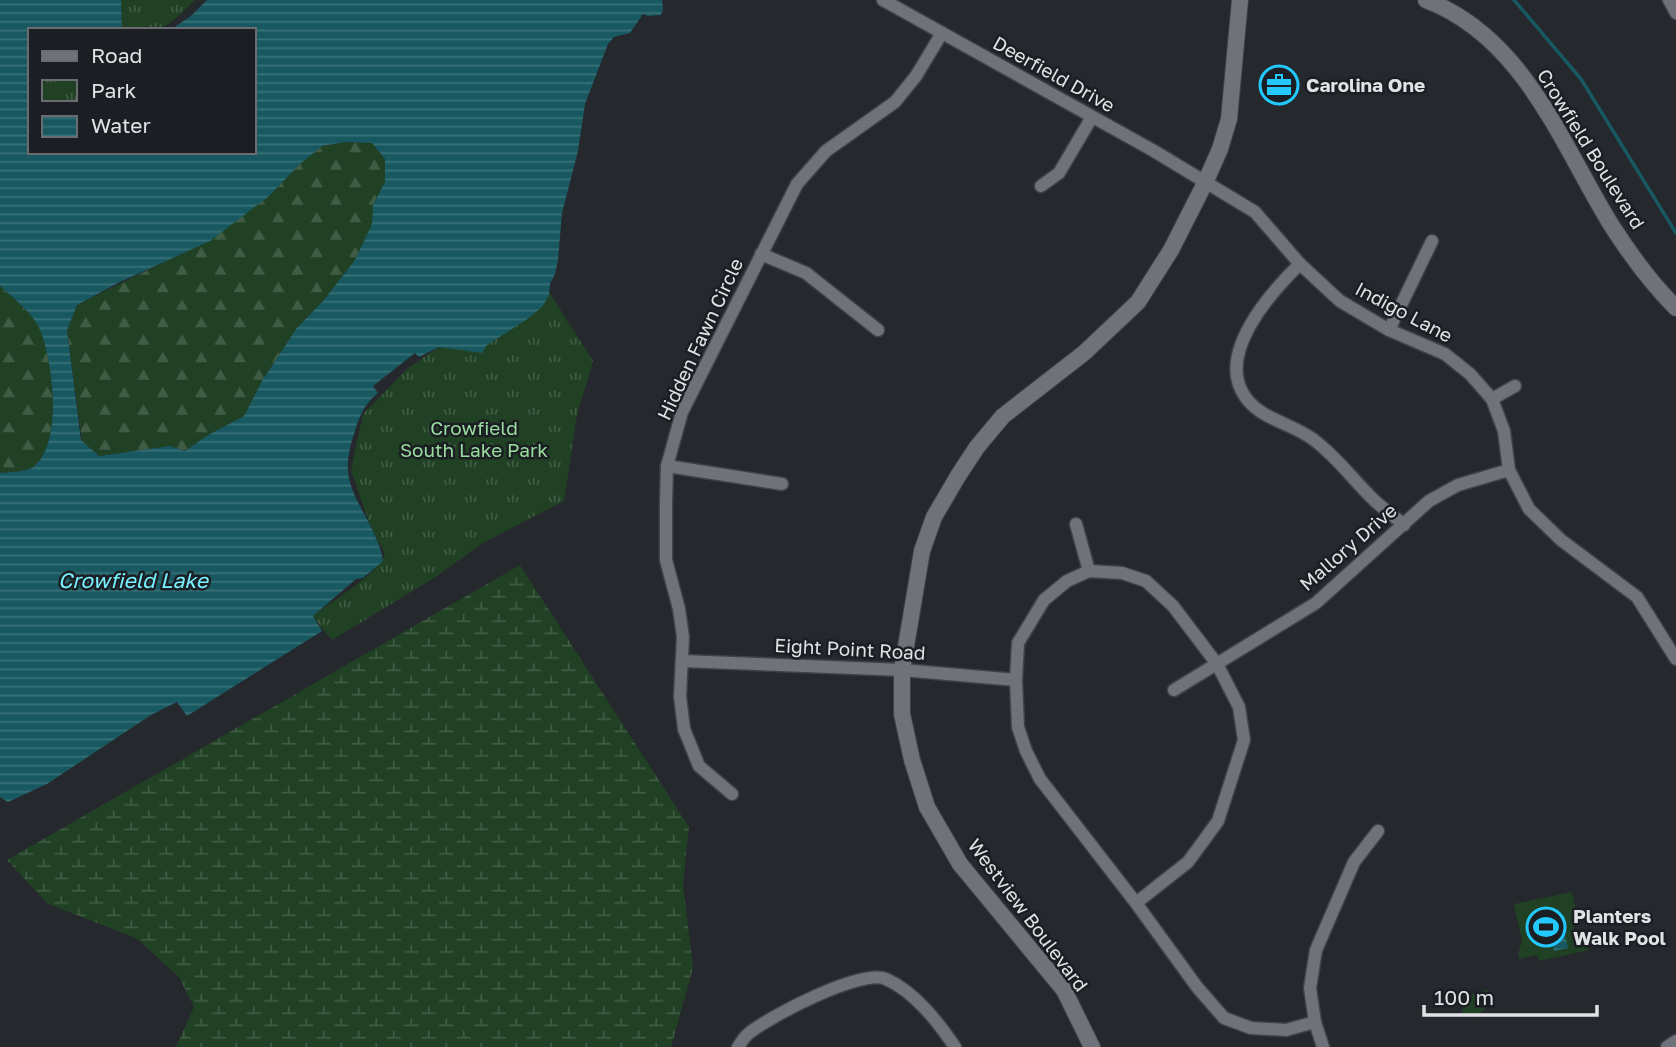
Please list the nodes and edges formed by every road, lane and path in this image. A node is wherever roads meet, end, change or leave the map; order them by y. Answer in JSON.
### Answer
{"nodes":[{"id":1,"x":883,"y":0,"type":"edge"},
{"id":2,"x":1240,"y":0,"type":"edge"},
{"id":3,"x":1426,"y":0,"type":"edge"},
{"id":4,"x":1669,"y":0,"type":"edge"},
{"id":5,"x":1676,"y":13,"type":"edge"},
{"id":6,"x":942,"y":33,"type":"junction"},
{"id":7,"x":1092,"y":117,"type":"junction"},
{"id":8,"x":1205,"y":183,"type":"junction"},
{"id":9,"x":1041,"y":186,"type":"dead end"},
{"id":10,"x":1432,"y":241,"type":"dead end"},
{"id":11,"x":761,"y":254,"type":"junction"},
{"id":12,"x":1300,"y":264,"type":"junction"},
{"id":13,"x":1676,"y":308,"type":"edge"},
{"id":14,"x":878,"y":330,"type":"dead end"},
{"id":15,"x":1390,"y":330,"type":"junction"},
{"id":16,"x":1514,"y":386,"type":"dead end"},
{"id":17,"x":1492,"y":399,"type":"junction"},
{"id":18,"x":667,"y":466,"type":"junction"},
{"id":19,"x":1509,"y":470,"type":"junction"},
{"id":20,"x":782,"y":484,"type":"dead end"},
{"id":21,"x":1076,"y":524,"type":"dead end"},
{"id":22,"x":1404,"y":525,"type":"junction"},
{"id":23,"x":1089,"y":571,"type":"junction"},
{"id":24,"x":1676,"y":659,"type":"edge"},
{"id":25,"x":682,"y":661,"type":"junction"},
{"id":26,"x":1217,"y":664,"type":"junction"},
{"id":27,"x":902,"y":670,"type":"junction"},
{"id":28,"x":1016,"y":680,"type":"junction"},
{"id":29,"x":1174,"y":690,"type":"dead end"},
{"id":30,"x":732,"y":794,"type":"dead end"},
{"id":31,"x":1378,"y":831,"type":"dead end"},
{"id":32,"x":1136,"y":903,"type":"junction"},
{"id":33,"x":1315,"y":1022,"type":"junction"},
{"id":34,"x":1676,"y":1041,"type":"edge"},
{"id":35,"x":738,"y":1047,"type":"edge"},
{"id":36,"x":955,"y":1047,"type":"edge"},
{"id":37,"x":1092,"y":1047,"type":"edge"},
{"id":38,"x":1323,"y":1047,"type":"edge"},
{"id":39,"x":1667,"y":1047,"type":"edge"}],
"edges":[{"from":1,"to":6,"type":"street","name":"Deerfield Drive"},
{"from":2,"to":8,"type":"street","name":"Westview Boulevard"},
{"from":3,"to":13,"type":"street","name":"Crowfield Boulevard"},
{"from":4,"to":5,"type":"street"},
{"from":6,"to":7,"type":"street","name":"Deerfield Drive"},
{"from":6,"to":11,"type":"street","name":"Hidden Fawn Circle"},
{"from":7,"to":8,"type":"street","name":"Deerfield Drive"},
{"from":7,"to":9,"type":"street"},
{"from":8,"to":12,"type":"street","name":"Indigo Lane"},
{"from":8,"to":27,"type":"street","name":"Westview Boulevard"},
{"from":10,"to":15,"type":"street"},
{"from":11,"to":14,"type":"street"},
{"from":11,"to":18,"type":"street","name":"Hidden Fawn Circle"},
{"from":12,"to":15,"type":"street","name":"Indigo Lane"},
{"from":12,"to":22,"type":"street"},
{"from":15,"to":17,"type":"street","name":"Indigo Lane"},
{"from":16,"to":17,"type":"street"},
{"from":17,"to":19,"type":"street","name":"Indigo Lane"},
{"from":18,"to":20,"type":"street"},
{"from":18,"to":25,"type":"street","name":"Hidden Fawn Circle"},
{"from":19,"to":22,"type":"street","name":"Mallory Drive"},
{"from":19,"to":24,"type":"street","name":"Indigo Lane"},
{"from":21,"to":23,"type":"street"},
{"from":22,"to":26,"type":"street","name":"Mallory Drive"},
{"from":23,"to":26,"type":"street"},
{"from":23,"to":28,"type":"street"},
{"from":25,"to":27,"type":"street","name":"Eight Point Road"},
{"from":25,"to":30,"type":"street","name":"Hidden Fawn Circle"},
{"from":26,"to":29,"type":"street","name":"Mallory Drive"},
{"from":26,"to":32,"type":"street"},
{"from":27,"to":28,"type":"street","name":"Eight Point Road"},
{"from":27,"to":37,"type":"street","name":"Westview Boulevard"},
{"from":28,"to":32,"type":"street"},
{"from":31,"to":33,"type":"street"},
{"from":32,"to":33,"type":"street"},
{"from":33,"to":38,"type":"street"},
{"from":34,"to":39,"type":"street"},
{"from":35,"to":36,"type":"street"}]}
